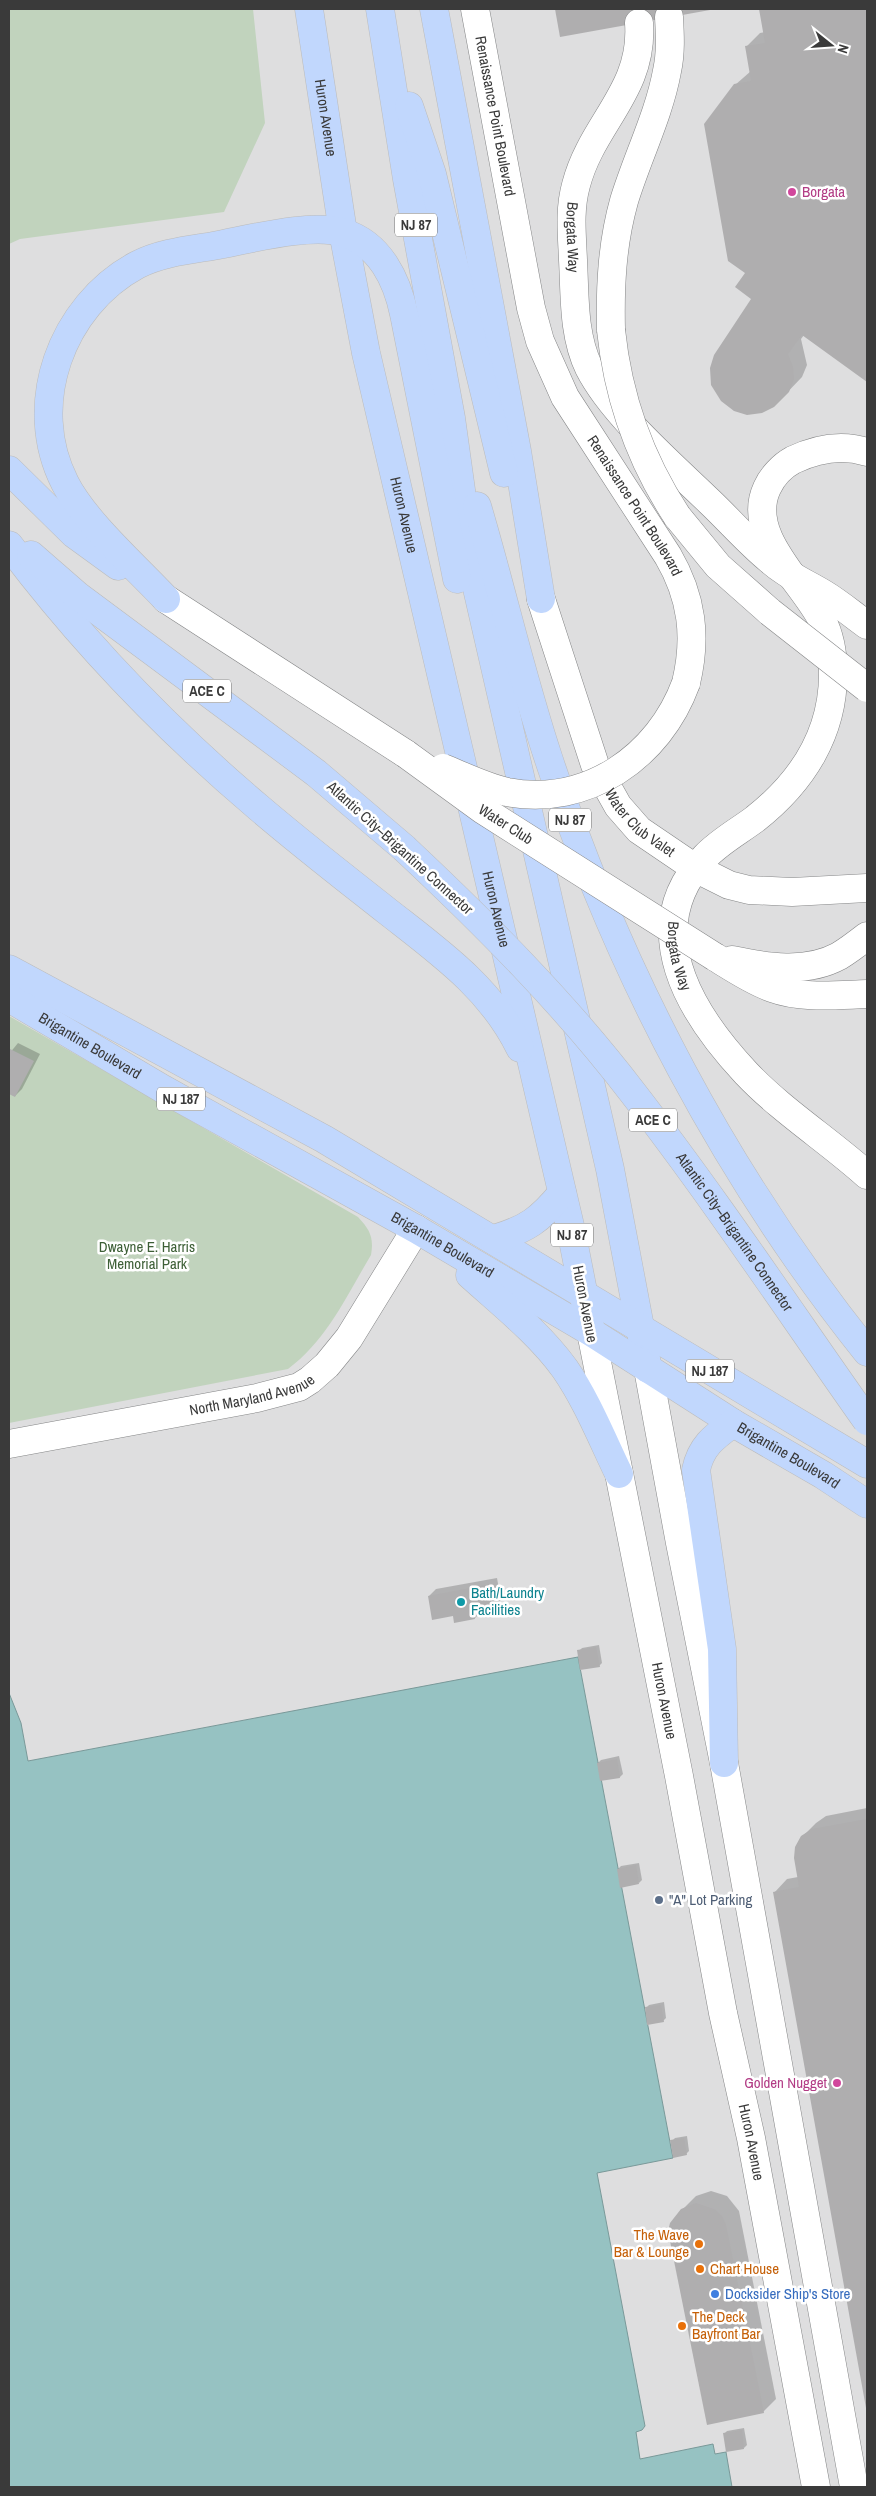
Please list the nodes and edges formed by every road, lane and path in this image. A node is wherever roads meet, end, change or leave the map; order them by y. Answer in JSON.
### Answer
{"nodes":[{"id":1,"x":309,"y":9,"type":"edge"},
{"id":2,"x":434,"y":9,"type":"edge"},
{"id":3,"x":475,"y":9,"type":"edge"},
{"id":4,"x":669,"y":17,"type":"dead end"},
{"id":5,"x":382,"y":20,"type":"edge"},
{"id":6,"x":639,"y":23,"type":"dead end"},
{"id":7,"x":343,"y":232,"type":"junction"},
{"id":8,"x":451,"y":418,"type":"junction"},
{"id":9,"x":867,"y":452,"type":"edge"},
{"id":10,"x":9,"y":470,"type":"edge"},
{"id":11,"x":9,"y":536,"type":"edge"},
{"id":12,"x":9,"y":545,"type":"edge"},
{"id":13,"x":793,"y":578,"type":"junction"},
{"id":14,"x":541,"y":599,"type":"junction"},
{"id":15,"x":166,"y":600,"type":"junction"},
{"id":16,"x":867,"y":625,"type":"edge"},
{"id":17,"x":867,"y":688,"type":"edge"},
{"id":18,"x":509,"y":734,"type":"junction"},
{"id":19,"x":406,"y":754,"type":"junction"},
{"id":20,"x":695,"y":868,"type":"junction"},
{"id":21,"x":867,"y":888,"type":"edge"},
{"id":22,"x":867,"y":936,"type":"edge"},
{"id":23,"x":715,"y":957,"type":"junction"},
{"id":24,"x":9,"y":969,"type":"edge"},
{"id":25,"x":867,"y":994,"type":"edge"},
{"id":26,"x":9,"y":998,"type":"edge"},
{"id":27,"x":181,"y":1060,"type":"junction"},
{"id":28,"x":535,"y":1082,"type":"junction"},
{"id":29,"x":164,"y":1089,"type":"junction"},
{"id":30,"x":867,"y":1176,"type":"edge"},
{"id":31,"x":562,"y":1194,"type":"junction"},
{"id":32,"x":423,"y":1233,"type":"junction"},
{"id":33,"x":494,"y":1239,"type":"junction"},
{"id":34,"x":799,"y":1260,"type":"junction"},
{"id":35,"x":583,"y":1292,"type":"junction"},
{"id":36,"x":867,"y":1324,"type":"edge"},
{"id":37,"x":640,"y":1328,"type":"junction"},
{"id":38,"x":590,"y":1332,"type":"junction"},
{"id":39,"x":867,"y":1352,"type":"edge"},
{"id":40,"x":648,"y":1369,"type":"junction"},
{"id":41,"x":867,"y":1421,"type":"edge"},
{"id":42,"x":734,"y":1423,"type":"junction"},
{"id":43,"x":9,"y":1444,"type":"edge"},
{"id":44,"x":867,"y":1464,"type":"edge"},
{"id":45,"x":619,"y":1474,"type":"junction"},
{"id":46,"x":823,"y":1475,"type":"junction"},
{"id":47,"x":867,"y":1504,"type":"edge"},
{"id":48,"x":867,"y":1524,"type":"edge"},
{"id":49,"x":724,"y":1763,"type":"junction"},
{"id":50,"x":816,"y":2487,"type":"edge"},
{"id":51,"x":854,"y":2487,"type":"edge"}],
"edges":[{"from":1,"to":7,"type":"main road","name":"Huron Avenue","number":"NJ 87"},
{"from":2,"to":14,"type":"main road"},
{"from":3,"to":19,"type":"street","name":"Renaissance Point Boulevard","bridge":true},
{"from":4,"to":17,"type":"street","bridge":true},
{"from":5,"to":8,"type":"main road","number":"NJ 87"},
{"from":5,"to":14,"type":"main road"},
{"from":6,"to":13,"type":"street","name":"Borgata Way"},
{"from":7,"to":15,"type":"main road"},
{"from":7,"to":18,"type":"main road"},
{"from":7,"to":28,"type":"main road","name":"Huron Avenue","number":"NJ 87"},
{"from":8,"to":18,"type":"main road"},
{"from":8,"to":34,"type":"main road","number":"NJ 87"},
{"from":9,"to":13,"type":"street","name":"Borgata Way"},
{"from":10,"to":15,"type":"main road"},
{"from":11,"to":41,"type":"main road","name":"Atlantic City–Brigantine Connector","number":"ACE C","bridge":true},
{"from":12,"to":28,"type":"main road"},
{"from":13,"to":16,"type":"street","name":"Borgata Way"},
{"from":13,"to":20,"type":"street","name":"Borgata Way"},
{"from":14,"to":20,"type":"street","name":"Water Club Valet"},
{"from":15,"to":19,"type":"street","name":"Water Club"},
{"from":18,"to":37,"type":"main road"},
{"from":19,"to":23,"type":"street","name":"Water Club","bridge":true},
{"from":20,"to":21,"type":"street","name":"Water Club Valet"},
{"from":20,"to":30,"type":"street","name":"Borgata Way"},
{"from":22,"to":23,"type":"street","name":"Borgata Way"},
{"from":23,"to":25,"type":"street","name":"Water Club"},
{"from":24,"to":27,"type":"main road","name":"Brigantine Boulevard","number":"NJ 187"},
{"from":26,"to":29,"type":"main road","name":"Brigantine Boulevard","number":"NJ 187"},
{"from":27,"to":29,"type":"main road"},
{"from":27,"to":33,"type":"main road","name":"Brigantine Boulevard","number":"NJ 187"},
{"from":28,"to":31,"type":"main road","name":"Huron Avenue","number":"NJ 87"},
{"from":29,"to":32,"type":"main road","name":"Brigantine Boulevard","number":"NJ 187"},
{"from":31,"to":33,"type":"main road"},
{"from":31,"to":35,"type":"main road","name":"Huron Avenue","number":"NJ 87"},
{"from":32,"to":38,"type":"main road","name":"Brigantine Boulevard","number":"NJ 187"},
{"from":32,"to":43,"type":"street","name":"North Maryland Avenue"},
{"from":32,"to":45,"type":"main road"},
{"from":33,"to":35,"type":"main road","name":"Brigantine Boulevard","number":"NJ 187"},
{"from":34,"to":36,"type":"main road"},
{"from":34,"to":39,"type":"main road","number":"NJ 87"},
{"from":35,"to":37,"type":"main road","name":"Brigantine Boulevard","number":"NJ 187"},
{"from":35,"to":38,"type":"main road","name":"Huron Avenue","number":"NJ 87"},
{"from":37,"to":40,"type":"main road"},
{"from":37,"to":44,"type":"main road","name":"Brigantine Boulevard","number":"NJ 187"},
{"from":38,"to":40,"type":"main road","name":"Brigantine Boulevard"},
{"from":38,"to":45,"type":"street","name":"Huron Avenue"},
{"from":40,"to":42,"type":"main road","name":"Brigantine Boulevard"},
{"from":40,"to":49,"type":"street"},
{"from":42,"to":46,"type":"main road","name":"Brigantine Boulevard"},
{"from":42,"to":49,"type":"main road"},
{"from":45,"to":50,"type":"street","name":"Huron Avenue"},
{"from":46,"to":47,"type":"main road","name":"Brigantine Boulevard"},
{"from":46,"to":48,"type":"main road"},
{"from":49,"to":51,"type":"street"}]}
